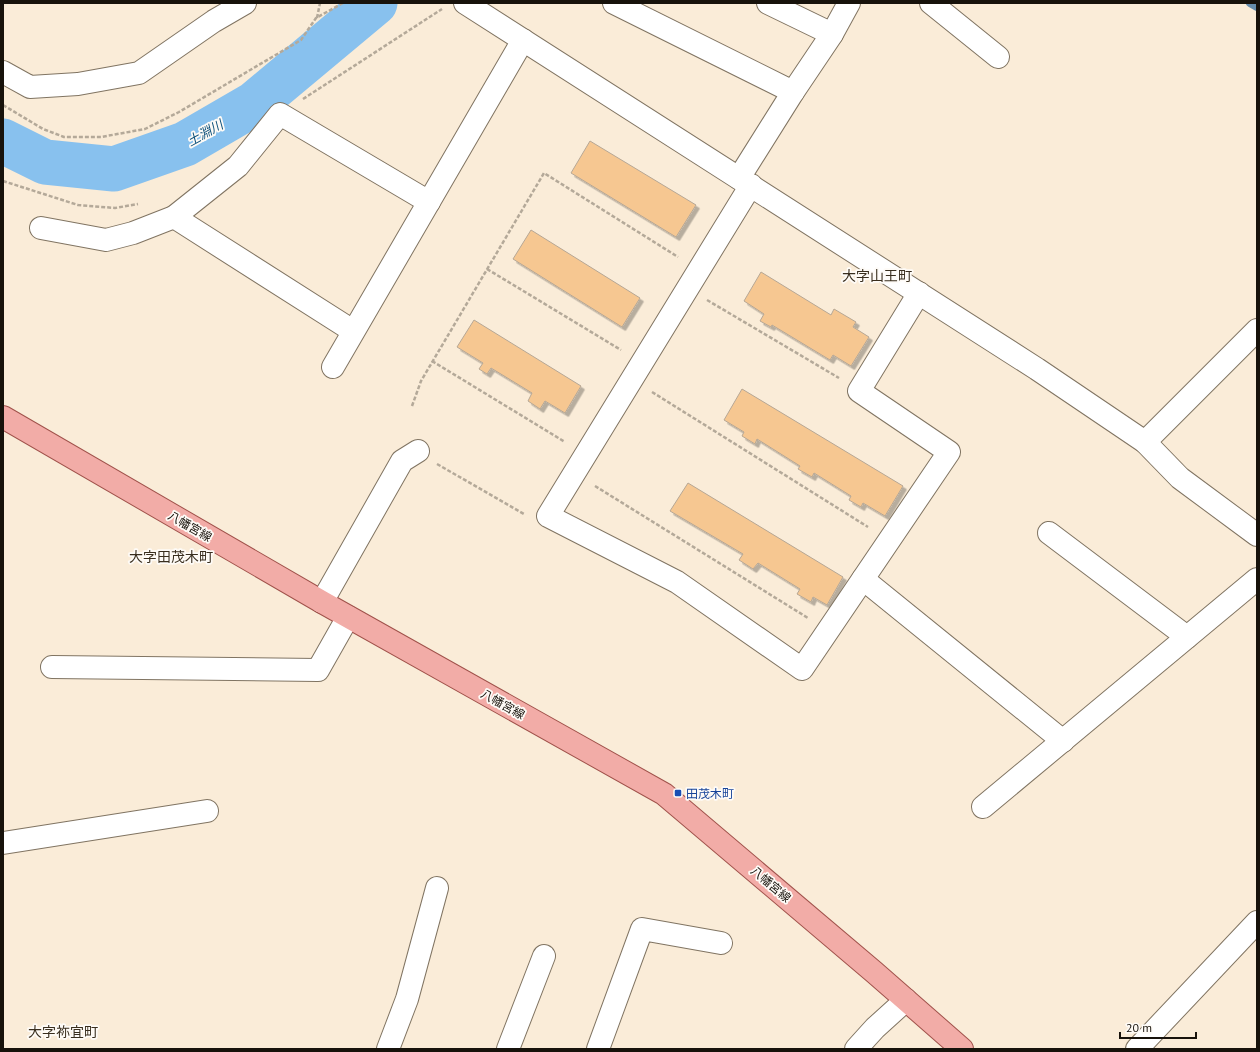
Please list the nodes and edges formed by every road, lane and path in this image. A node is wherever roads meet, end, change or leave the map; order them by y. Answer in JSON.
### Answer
{"nodes":[{"id":1,"x":245,"y":3,"type":"edge"},
{"id":2,"x":320,"y":3,"type":"edge"},
{"id":3,"x":342,"y":3,"type":"edge"},
{"id":4,"x":465,"y":3,"type":"edge"},
{"id":5,"x":614,"y":3,"type":"edge"},
{"id":6,"x":768,"y":3,"type":"edge"},
{"id":7,"x":849,"y":3,"type":"edge"},
{"id":8,"x":931,"y":3,"type":"edge"},
{"id":9,"x":316,"y":18,"type":"junction"},
{"id":10,"x":832,"y":34,"type":"junction"},
{"id":11,"x":523,"y":40,"type":"junction"},
{"id":12,"x":998,"y":57,"type":"dead end"},
{"id":13,"x":3,"y":72,"type":"edge"},
{"id":14,"x":793,"y":92,"type":"junction"},
{"id":15,"x":3,"y":105,"type":"edge"},
{"id":16,"x":745,"y":182,"type":"junction"},
{"id":17,"x":429,"y":202,"type":"junction"},
{"id":18,"x":174,"y":217,"type":"junction"},
{"id":19,"x":41,"y":228,"type":"dead end"},
{"id":20,"x":487,"y":269,"type":"junction"},
{"id":21,"x":699,"y":270,"type":"junction"},
{"id":22,"x":688,"y":289,"type":"junction"},
{"id":23,"x":919,"y":293,"type":"junction"},
{"id":24,"x":1257,"y":330,"type":"edge"},
{"id":25,"x":353,"y":331,"type":"junction"},
{"id":26,"x":432,"y":362,"type":"junction"},
{"id":27,"x":333,"y":367,"type":"dead end"},
{"id":28,"x":637,"y":371,"type":"junction"},
{"id":29,"x":859,"y":391,"type":"junction"},
{"id":30,"x":412,"y":406,"type":"dead end"},
{"id":31,"x":3,"y":417,"type":"edge"},
{"id":32,"x":1145,"y":442,"type":"junction"},
{"id":33,"x":418,"y":452,"type":"joint"},
{"id":34,"x":586,"y":454,"type":"junction"},
{"id":35,"x":574,"y":473,"type":"junction"},
{"id":36,"x":548,"y":516,"type":"junction"},
{"id":37,"x":1049,"y":533,"type":"dead end"},
{"id":38,"x":1257,"y":535,"type":"edge"},
{"id":39,"x":889,"y":540,"type":"junction"},
{"id":40,"x":863,"y":579,"type":"junction"},
{"id":41,"x":1257,"y":579,"type":"edge"},
{"id":42,"x":322,"y":602,"type":"junction"},
{"id":43,"x":348,"y":617,"type":"junction"},
{"id":44,"x":828,"y":631,"type":"junction"},
{"id":45,"x":1187,"y":637,"type":"junction"},
{"id":46,"x":52,"y":667,"type":"dead end"},
{"id":47,"x":1063,"y":740,"type":"junction"},
{"id":48,"x":982,"y":807,"type":"dead end"},
{"id":49,"x":207,"y":811,"type":"dead end"},
{"id":50,"x":3,"y":842,"type":"edge"},
{"id":51,"x":437,"y":888,"type":"dead end"},
{"id":52,"x":1257,"y":922,"type":"edge"},
{"id":53,"x":721,"y":943,"type":"dead end"},
{"id":54,"x":544,"y":956,"type":"dead end"},
{"id":55,"x":906,"y":1000,"type":"junction"},
{"id":56,"x":388,"y":1049,"type":"edge"},
{"id":57,"x":508,"y":1049,"type":"edge"},
{"id":58,"x":598,"y":1049,"type":"edge"},
{"id":59,"x":856,"y":1049,"type":"edge"},
{"id":60,"x":962,"y":1049,"type":"edge"},
{"id":61,"x":1137,"y":1049,"type":"edge"}],
"edges":[{"from":1,"to":13,"type":"street"},
{"from":2,"to":9,"type":"path"},
{"from":3,"to":9,"type":"path"},
{"from":4,"to":11,"type":"street"},
{"from":5,"to":14,"type":"street"},
{"from":6,"to":10,"type":"street"},
{"from":7,"to":10,"type":"street"},
{"from":8,"to":12,"type":"street"},
{"from":9,"to":15,"type":"path"},
{"from":10,"to":14,"type":"street"},
{"from":11,"to":16,"type":"street"},
{"from":11,"to":17,"type":"street"},
{"from":14,"to":16,"type":"street"},
{"from":16,"to":21,"type":"street"},
{"from":16,"to":23,"type":"street"},
{"from":17,"to":18,"type":"street"},
{"from":17,"to":25,"type":"street"},
{"from":18,"to":19,"type":"street"},
{"from":18,"to":25,"type":"street"},
{"from":20,"to":21,"type":"path"},
{"from":20,"to":26,"type":"path"},
{"from":20,"to":28,"type":"path"},
{"from":21,"to":22,"type":"street"},
{"from":22,"to":28,"type":"street"},
{"from":22,"to":29,"type":"path"},
{"from":23,"to":29,"type":"street"},
{"from":23,"to":32,"type":"street"},
{"from":24,"to":32,"type":"street"},
{"from":25,"to":27,"type":"street"},
{"from":26,"to":30,"type":"path"},
{"from":26,"to":34,"type":"path"},
{"from":28,"to":34,"type":"street"},
{"from":28,"to":39,"type":"path"},
{"from":29,"to":39,"type":"street"},
{"from":31,"to":42,"type":"main road","name":"八幡宮線"},
{"from":32,"to":38,"type":"street"},
{"from":33,"to":36,"type":"path"},
{"from":33,"to":42,"type":"street"},
{"from":34,"to":35,"type":"street"},
{"from":35,"to":36,"type":"street"},
{"from":35,"to":44,"type":"path"},
{"from":36,"to":44,"type":"street"},
{"from":37,"to":45,"type":"street"},
{"from":39,"to":40,"type":"street"},
{"from":40,"to":44,"type":"street"},
{"from":40,"to":47,"type":"street"},
{"from":41,"to":45,"type":"street"},
{"from":42,"to":43,"type":"main road","name":"八幡宮線"},
{"from":43,"to":46,"type":"street"},
{"from":43,"to":55,"type":"main road","name":"八幡宮線"},
{"from":45,"to":47,"type":"street"},
{"from":47,"to":48,"type":"street"},
{"from":49,"to":50,"type":"street"},
{"from":51,"to":56,"type":"street"},
{"from":52,"to":61,"type":"street"},
{"from":53,"to":58,"type":"street"},
{"from":54,"to":57,"type":"street"},
{"from":55,"to":59,"type":"street"},
{"from":55,"to":60,"type":"main road","name":"八幡宮線"}]}
